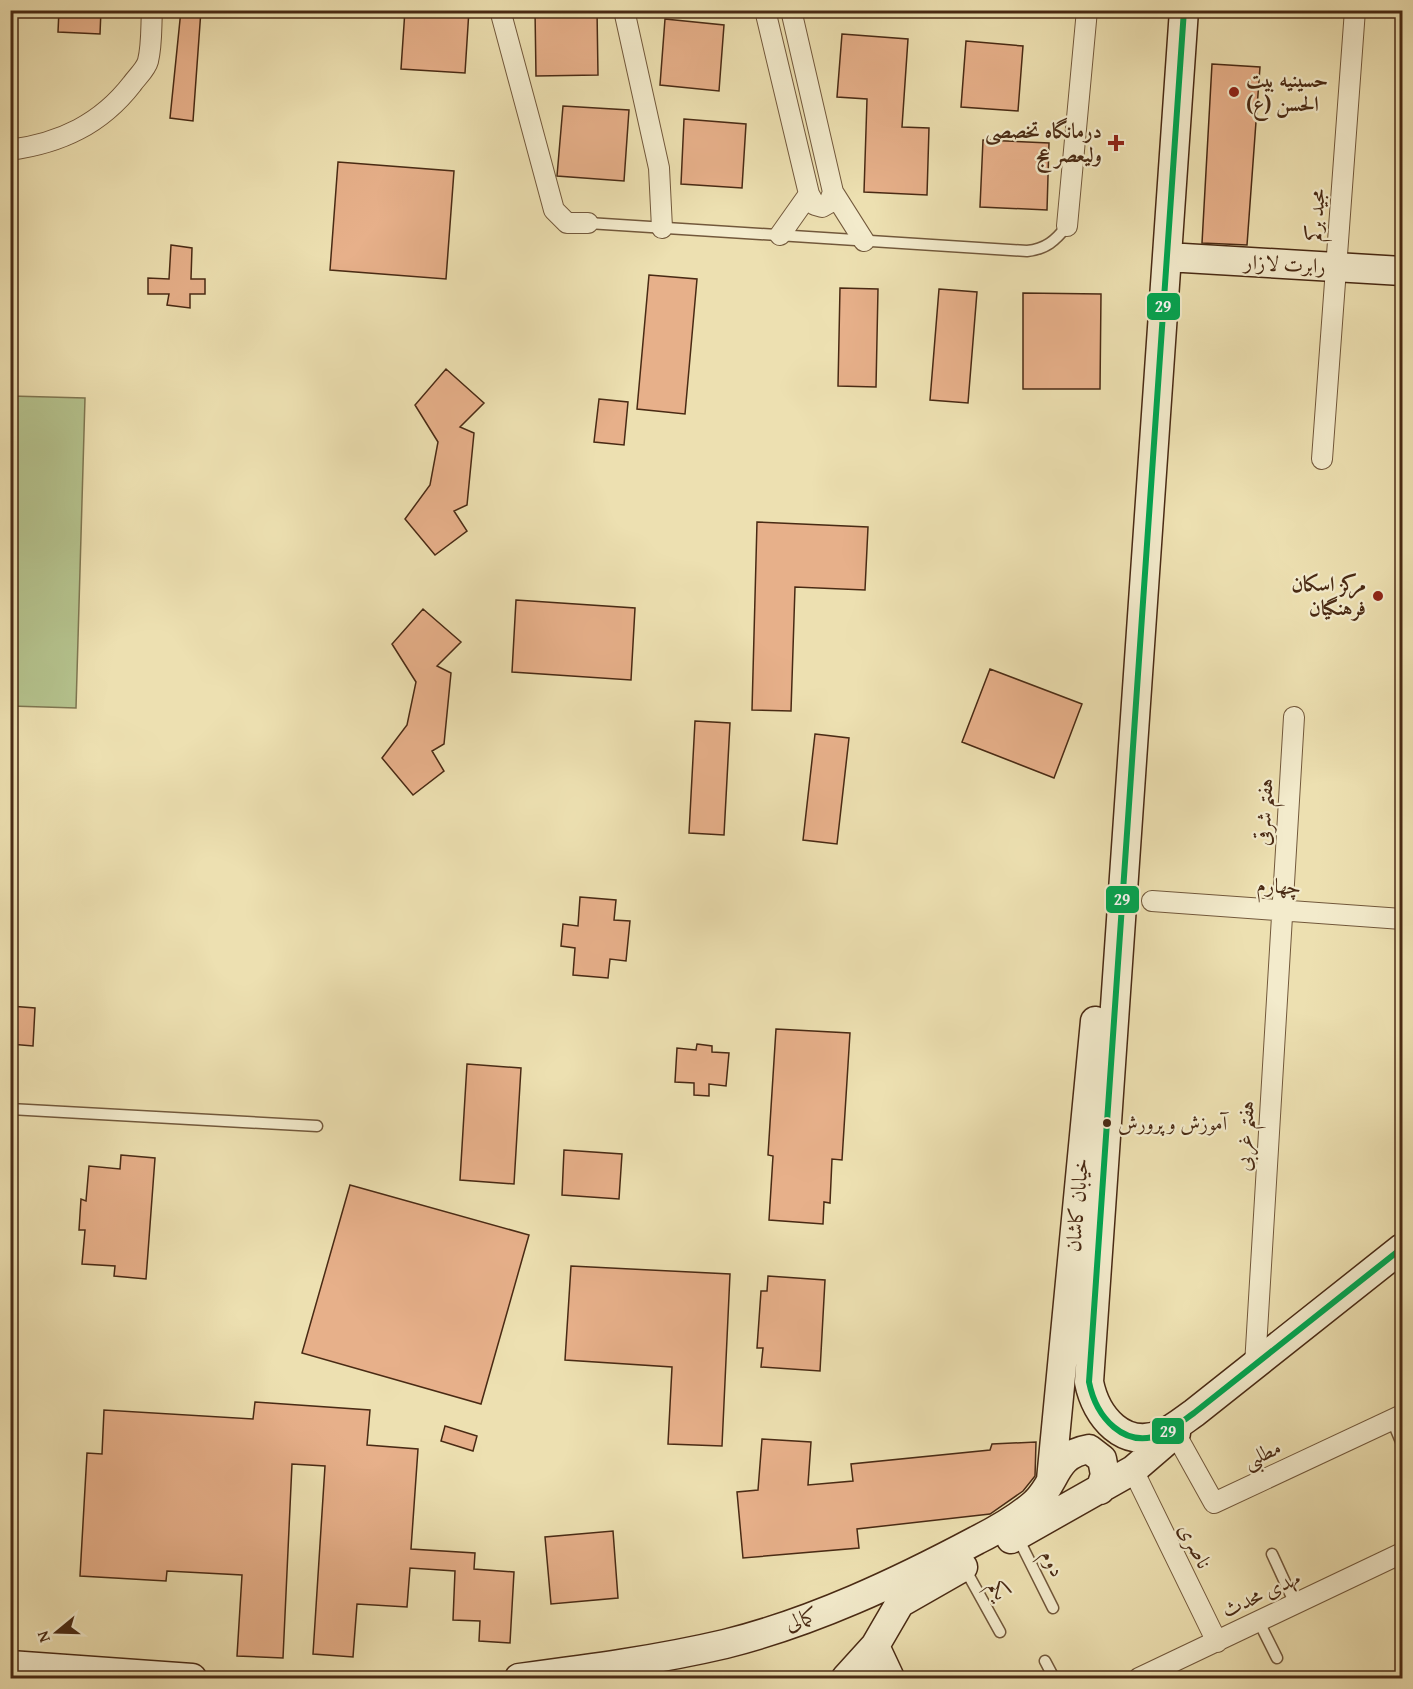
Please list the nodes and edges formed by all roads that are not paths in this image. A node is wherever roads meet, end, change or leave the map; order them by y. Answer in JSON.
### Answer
{"nodes":[{"id":1,"x":152,"y":10,"type":"edge"},
{"id":2,"x":500,"y":10,"type":"edge"},
{"id":3,"x":624,"y":10,"type":"edge"},
{"id":4,"x":765,"y":10,"type":"edge"},
{"id":5,"x":791,"y":10,"type":"edge"},
{"id":6,"x":1087,"y":10,"type":"edge"},
{"id":7,"x":1184,"y":10,"type":"edge"},
{"id":8,"x":1355,"y":10,"type":"edge"},
{"id":9,"x":10,"y":150,"type":"edge"},
{"id":10,"x":833,"y":192,"type":"junction"},
{"id":11,"x":809,"y":194,"type":"junction"},
{"id":12,"x":588,"y":223,"type":"joint"},
{"id":13,"x":1068,"y":226,"type":"joint"},
{"id":14,"x":662,"y":228,"type":"junction"},
{"id":15,"x":780,"y":235,"type":"junction"},
{"id":16,"x":864,"y":241,"type":"junction"},
{"id":17,"x":1167,"y":258,"type":"junction"},
{"id":18,"x":1336,"y":267,"type":"junction"},
{"id":19,"x":1402,"y":271,"type":"edge"},
{"id":20,"x":1322,"y":459,"type":"dead end"},
{"id":21,"x":1294,"y":717,"type":"dead end"},
{"id":22,"x":1152,"y":901,"type":"dead end"},
{"id":23,"x":1282,"y":910,"type":"junction"},
{"id":24,"x":1402,"y":919,"type":"edge"},
{"id":25,"x":1120,"y":932,"type":"junction"},
{"id":26,"x":10,"y":1109,"type":"edge"},
{"id":27,"x":317,"y":1126,"type":"dead end"},
{"id":28,"x":1402,"y":1248,"type":"edge"},
{"id":29,"x":1255,"y":1365,"type":"junction"},
{"id":30,"x":1397,"y":1418,"type":"edge"},
{"id":31,"x":1185,"y":1423,"type":"junction"},
{"id":32,"x":1402,"y":1444,"type":"edge"},
{"id":33,"x":1133,"y":1470,"type":"junction"},
{"id":34,"x":1051,"y":1482,"type":"junction"},
{"id":35,"x":1100,"y":1490,"type":"junction"},
{"id":36,"x":1017,"y":1536,"type":"junction"},
{"id":37,"x":1402,"y":1553,"type":"edge"},
{"id":38,"x":1272,"y":1554,"type":"dead end"},
{"id":39,"x":964,"y":1566,"type":"junction"},
{"id":40,"x":1295,"y":1604,"type":"junction"},
{"id":41,"x":1053,"y":1608,"type":"dead end"},
{"id":42,"x":1259,"y":1622,"type":"junction"},
{"id":43,"x":1000,"y":1632,"type":"dead end"},
{"id":44,"x":1217,"y":1642,"type":"junction"},
{"id":45,"x":875,"y":1646,"type":"junction"},
{"id":46,"x":1277,"y":1658,"type":"dead end"},
{"id":47,"x":1045,"y":1661,"type":"dead end"},
{"id":48,"x":10,"y":1665,"type":"edge"},
{"id":49,"x":192,"y":1678,"type":"edge"},
{"id":50,"x":519,"y":1678,"type":"edge"},
{"id":51,"x":846,"y":1678,"type":"edge"},
{"id":52,"x":890,"y":1678,"type":"edge"},
{"id":53,"x":1054,"y":1678,"type":"edge"},
{"id":54,"x":1139,"y":1678,"type":"edge"}],
"edges":[{"from":1,"to":9,"type":"street"},
{"from":2,"to":12,"type":"street"},
{"from":3,"to":14,"type":"street"},
{"from":4,"to":11,"type":"street"},
{"from":5,"to":10,"type":"street"},
{"from":6,"to":13,"type":"street"},
{"from":7,"to":17,"type":"main road","name":"خیابان کاشان"},
{"from":8,"to":18,"type":"street","name":"مجید برکم"},
{"from":10,"to":11,"type":"street"},
{"from":10,"to":16,"type":"street"},
{"from":11,"to":15,"type":"street"},
{"from":12,"to":14,"type":"lane"},
{"from":13,"to":16,"type":"lane"},
{"from":14,"to":15,"type":"lane"},
{"from":15,"to":16,"type":"lane"},
{"from":17,"to":18,"type":"main road","name":"رابرت لازار"},
{"from":17,"to":25,"type":"main road","name":"خیابان کاشان"},
{"from":18,"to":19,"type":"main road","name":"رابرت لازار"},
{"from":18,"to":20,"type":"street","name":"مجید برکم"},
{"from":21,"to":23,"type":"street","name":"هفتم شرقی"},
{"from":22,"to":23,"type":"street","name":"چهارم"},
{"from":23,"to":24,"type":"street","name":"چهارم"},
{"from":23,"to":29,"type":"street","name":"هفتم غربی"},
{"from":25,"to":31,"type":"main road","name":"خیابان کاشان"},
{"from":25,"to":34,"type":"main road","name":"خیابان کاشان"},
{"from":26,"to":27,"type":"lane"},
{"from":28,"to":29,"type":"main road"},
{"from":29,"to":31,"type":"main road"},
{"from":30,"to":31,"type":"street","name":"مطلبی"},
{"from":30,"to":32,"type":"lane"},
{"from":31,"to":33,"type":"main road"},
{"from":33,"to":35,"type":"main road"},
{"from":33,"to":44,"type":"street","name":"ناصری"},
{"from":34,"to":35,"type":"main road","name":"کمالی"},
{"from":34,"to":50,"type":"main road","name":"کمالی"},
{"from":35,"to":36,"type":"main road"},
{"from":36,"to":39,"type":"main road"},
{"from":36,"to":41,"type":"lane","name":"دوم"},
{"from":37,"to":40,"type":"street","name":"مهدی محدث"},
{"from":38,"to":40,"type":"lane"},
{"from":39,"to":43,"type":"lane","name":"یکم"},
{"from":39,"to":45,"type":"main road"},
{"from":40,"to":42,"type":"street","name":"مهدی محدث"},
{"from":42,"to":44,"type":"street","name":"مهدی محدث"},
{"from":42,"to":46,"type":"lane"},
{"from":44,"to":54,"type":"street","name":"مهدی محدث"},
{"from":45,"to":51,"type":"main road"},
{"from":45,"to":52,"type":"main road"},
{"from":47,"to":53,"type":"lane"},
{"from":48,"to":49,"type":"main road"}]}
